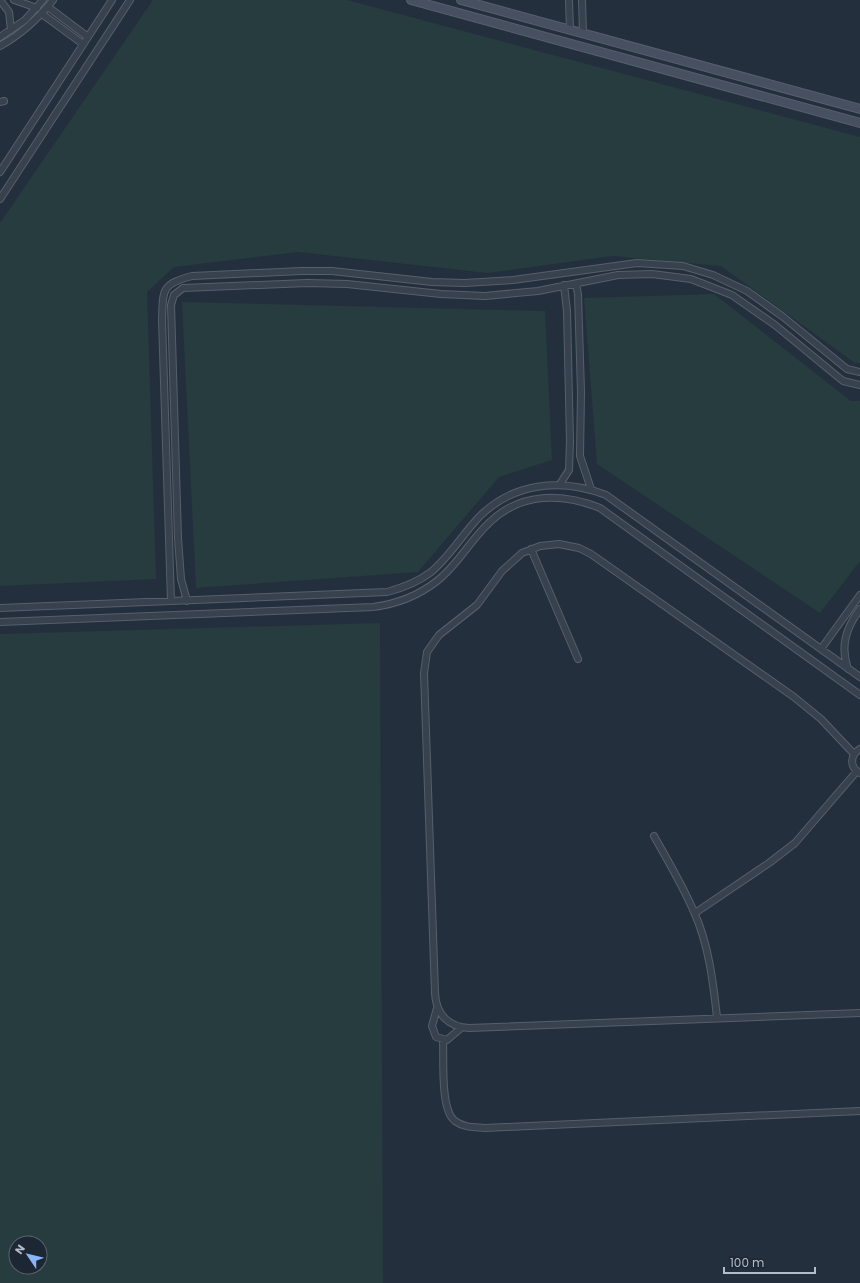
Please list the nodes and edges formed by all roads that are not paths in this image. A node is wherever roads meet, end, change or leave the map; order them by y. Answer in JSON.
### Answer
{"nodes":[{"id":1,"x":0,"y":0,"type":"edge"},
{"id":2,"x":14,"y":0,"type":"edge"},
{"id":3,"x":43,"y":0,"type":"edge"},
{"id":4,"x":53,"y":0,"type":"edge"},
{"id":5,"x":112,"y":0,"type":"edge"},
{"id":6,"x":130,"y":0,"type":"edge"},
{"id":7,"x":411,"y":0,"type":"edge"},
{"id":8,"x":462,"y":0,"type":"edge"},
{"id":9,"x":569,"y":0,"type":"edge"},
{"id":10,"x":582,"y":0,"type":"edge"},
{"id":11,"x":48,"y":7,"type":"junction"},
{"id":12,"x":37,"y":8,"type":"junction"},
{"id":13,"x":42,"y":14,"type":"junction"},
{"id":14,"x":11,"y":30,"type":"junction"},
{"id":15,"x":570,"y":30,"type":"junction"},
{"id":16,"x":583,"y":34,"type":"junction"},
{"id":17,"x":0,"y":37,"type":"edge"},
{"id":18,"x":88,"y":37,"type":"junction"},
{"id":19,"x":83,"y":44,"type":"junction"},
{"id":20,"x":0,"y":46,"type":"edge"},
{"id":21,"x":860,"y":108,"type":"edge"},
{"id":22,"x":860,"y":124,"type":"edge"},
{"id":23,"x":0,"y":172,"type":"edge"},
{"id":24,"x":0,"y":199,"type":"edge"},
{"id":25,"x":576,"y":284,"type":"junction"},
{"id":26,"x":564,"y":285,"type":"junction"},
{"id":27,"x":860,"y":372,"type":"edge"},
{"id":28,"x":860,"y":385,"type":"edge"},
{"id":29,"x":560,"y":484,"type":"junction"},
{"id":30,"x":591,"y":489,"type":"junction"},
{"id":31,"x":531,"y":549,"type":"junction"},
{"id":32,"x":860,"y":595,"type":"edge"},
{"id":33,"x":171,"y":601,"type":"junction"},
{"id":34,"x":187,"y":601,"type":"junction"},
{"id":35,"x":0,"y":608,"type":"edge"},
{"id":36,"x":860,"y":609,"type":"edge"},
{"id":37,"x":0,"y":622,"type":"edge"},
{"id":38,"x":821,"y":649,"type":"junction"},
{"id":39,"x":578,"y":659,"type":"dead end"},
{"id":40,"x":848,"y":669,"type":"junction"},
{"id":41,"x":860,"y":677,"type":"edge"},
{"id":42,"x":860,"y":695,"type":"edge"},
{"id":43,"x":860,"y":749,"type":"edge"},
{"id":44,"x":854,"y":754,"type":"junction"},
{"id":45,"x":859,"y":772,"type":"edge"},
{"id":46,"x":654,"y":836,"type":"dead end"},
{"id":47,"x":695,"y":913,"type":"junction"},
{"id":48,"x":437,"y":1008,"type":"junction"},
{"id":49,"x":860,"y":1012,"type":"edge"},
{"id":50,"x":717,"y":1018,"type":"junction"},
{"id":51,"x":461,"y":1028,"type":"junction"},
{"id":52,"x":443,"y":1040,"type":"junction"},
{"id":53,"x":860,"y":1111,"type":"edge"}],
"edges":[{"from":1,"to":14,"type":"street"},
{"from":2,"to":12,"type":"street"},
{"from":3,"to":12,"type":"street"},
{"from":4,"to":11,"type":"street"},
{"from":5,"to":18,"type":"street"},
{"from":6,"to":24,"type":"street"},
{"from":7,"to":22,"type":"street"},
{"from":8,"to":15,"type":"street"},
{"from":9,"to":15,"type":"street"},
{"from":10,"to":16,"type":"street"},
{"from":11,"to":13,"type":"street"},
{"from":11,"to":18,"type":"street"},
{"from":12,"to":14,"type":"street"},
{"from":13,"to":19,"type":"street"},
{"from":13,"to":20,"type":"street"},
{"from":14,"to":17,"type":"street"},
{"from":15,"to":16,"type":"street"},
{"from":16,"to":21,"type":"street"},
{"from":18,"to":19,"type":"street"},
{"from":19,"to":23,"type":"street"},
{"from":25,"to":26,"type":"street"},
{"from":25,"to":28,"type":"street"},
{"from":25,"to":30,"type":"street"},
{"from":26,"to":29,"type":"street"},
{"from":26,"to":34,"type":"street"},
{"from":27,"to":33,"type":"street"},
{"from":29,"to":30,"type":"street"},
{"from":29,"to":34,"type":"street"},
{"from":30,"to":38,"type":"street"},
{"from":31,"to":39,"type":"street"},
{"from":31,"to":44,"type":"street"},
{"from":31,"to":48,"type":"street"},
{"from":32,"to":38,"type":"street"},
{"from":33,"to":34,"type":"street"},
{"from":33,"to":35,"type":"street"},
{"from":36,"to":40,"type":"street"},
{"from":37,"to":42,"type":"street"},
{"from":38,"to":40,"type":"street"},
{"from":40,"to":41,"type":"street"},
{"from":43,"to":44,"type":"street"},
{"from":44,"to":45,"type":"street"},
{"from":45,"to":47,"type":"street"},
{"from":46,"to":47,"type":"street"},
{"from":47,"to":50,"type":"street"},
{"from":48,"to":51,"type":"street"},
{"from":48,"to":52,"type":"street"},
{"from":49,"to":50,"type":"street"},
{"from":50,"to":51,"type":"street"},
{"from":51,"to":52,"type":"street"},
{"from":52,"to":53,"type":"street"}]}
